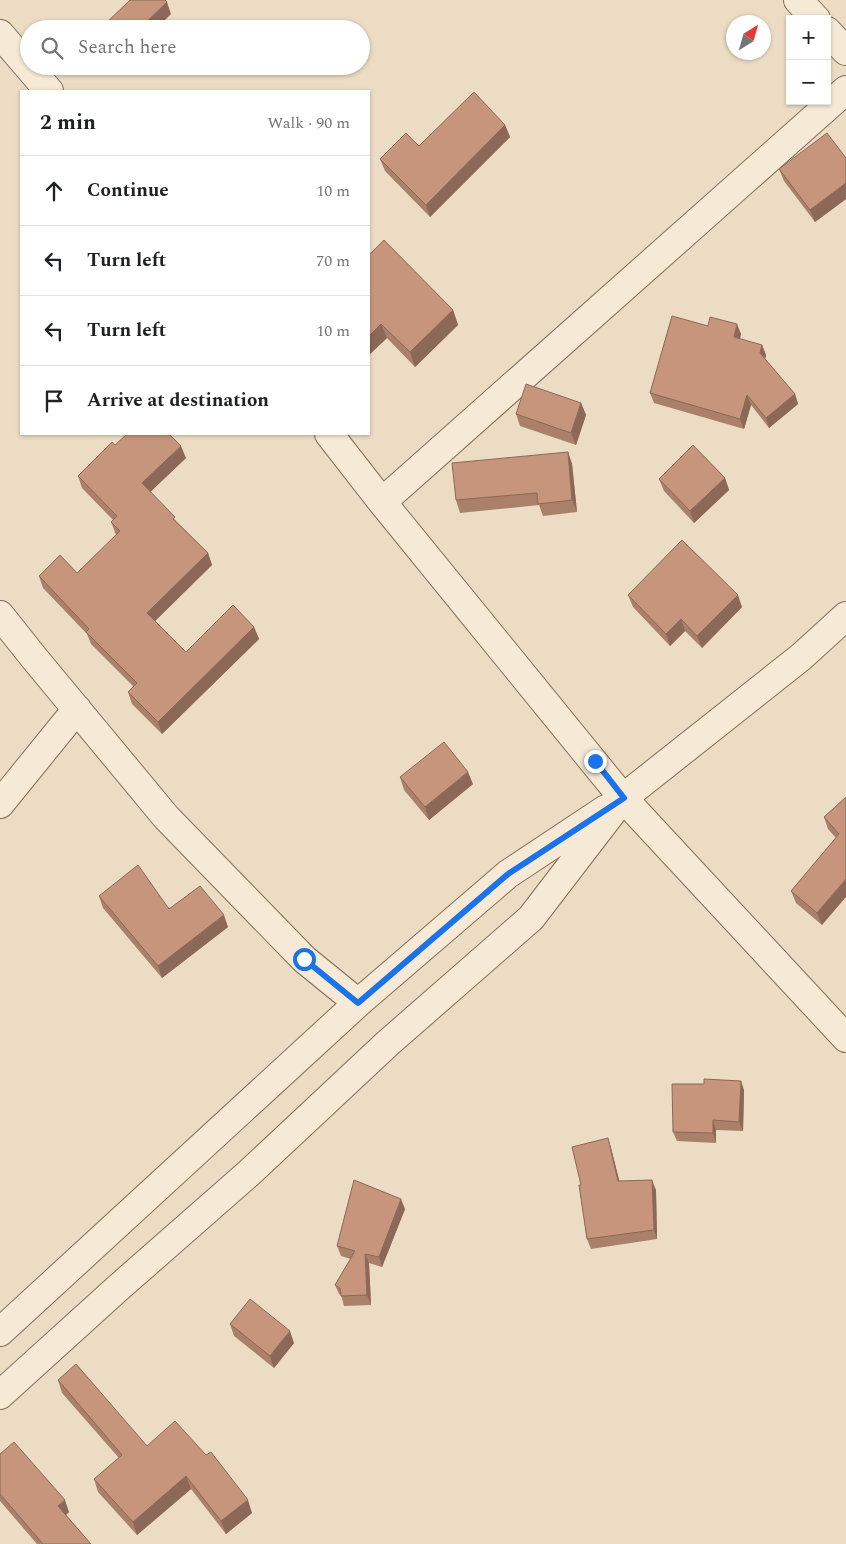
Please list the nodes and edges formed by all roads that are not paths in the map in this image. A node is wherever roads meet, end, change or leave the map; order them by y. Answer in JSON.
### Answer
{"nodes":[{"id":1,"x":798,"y":0,"type":"edge"},
{"id":2,"x":812,"y":15,"type":"edge"},
{"id":3,"x":0,"y":34,"type":"edge"},
{"id":4,"x":831,"y":35,"type":"edge"},
{"id":5,"x":846,"y":52,"type":"edge"},
{"id":6,"x":20,"y":57,"type":"edge"},
{"id":7,"x":35,"y":75,"type":"edge"},
{"id":8,"x":48,"y":90,"type":"edge"},
{"id":9,"x":846,"y":90,"type":"edge"},
{"id":10,"x":330,"y":435,"type":"edge"},
{"id":11,"x":382,"y":502,"type":"junction"},
{"id":12,"x":0,"y":615,"type":"edge"},
{"id":13,"x":846,"y":616,"type":"edge"},
{"id":14,"x":77,"y":709,"type":"junction"},
{"id":15,"x":624,"y":798,"type":"junction"},
{"id":16,"x":0,"y":804,"type":"edge"},
{"id":17,"x":358,"y":1003,"type":"junction"},
{"id":18,"x":846,"y":1038,"type":"edge"},
{"id":19,"x":0,"y":1332,"type":"edge"},
{"id":20,"x":0,"y":1395,"type":"edge"}],
"edges":[{"from":1,"to":2,"type":"street"},
{"from":3,"to":6,"type":"street"},
{"from":4,"to":5,"type":"street"},
{"from":7,"to":8,"type":"street"},
{"from":9,"to":11,"type":"street"},
{"from":10,"to":11,"type":"street"},
{"from":11,"to":15,"type":"street"},
{"from":12,"to":14,"type":"street"},
{"from":13,"to":15,"type":"street"},
{"from":14,"to":16,"type":"street"},
{"from":14,"to":17,"type":"street"},
{"from":15,"to":17,"type":"street"},
{"from":15,"to":18,"type":"street"},
{"from":15,"to":20,"type":"street"},
{"from":17,"to":19,"type":"street"}]}
